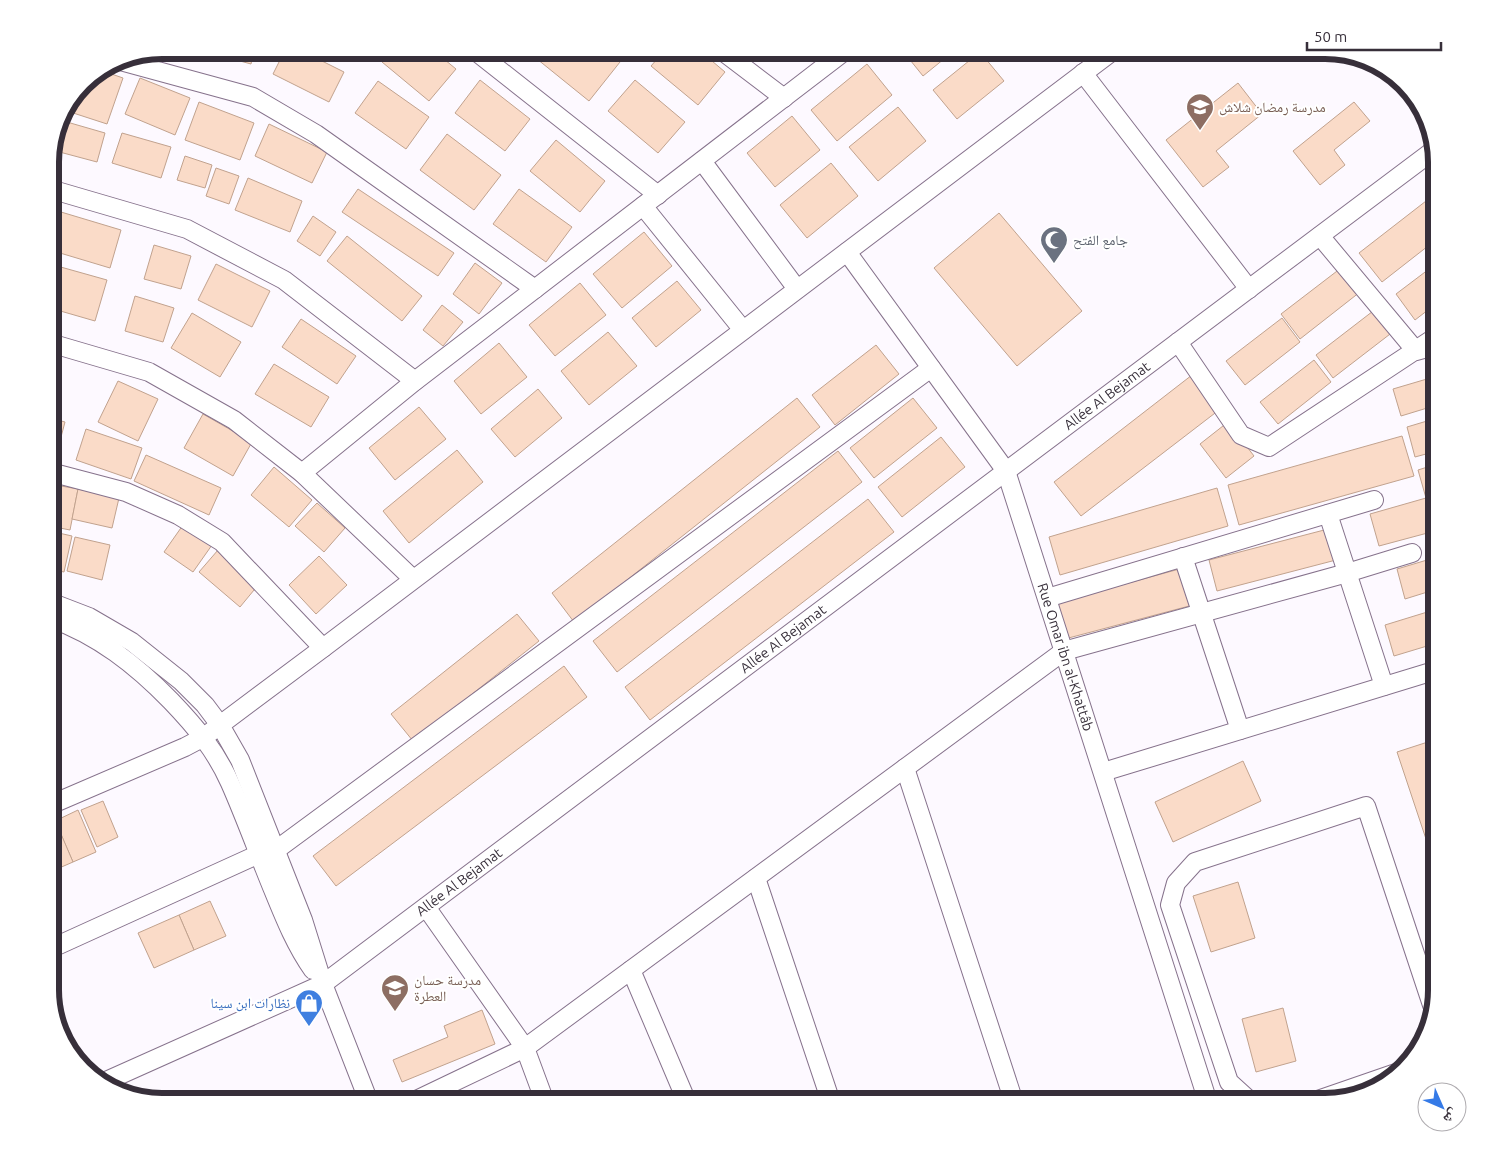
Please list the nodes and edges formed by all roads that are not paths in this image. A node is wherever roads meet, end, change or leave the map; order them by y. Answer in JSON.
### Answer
{"nodes":[{"id":1,"x":485,"y":59,"type":"edge"},
{"id":2,"x":733,"y":59,"type":"edge"},
{"id":3,"x":834,"y":59,"type":"edge"},
{"id":4,"x":1102,"y":59,"type":"edge"},
{"id":5,"x":131,"y":64,"type":"edge"},
{"id":6,"x":1083,"y":73,"type":"junction"},
{"id":7,"x":784,"y":98,"type":"junction"},
{"id":8,"x":1428,"y":155,"type":"edge"},
{"id":9,"x":702,"y":161,"type":"junction"},
{"id":10,"x":59,"y":192,"type":"edge"},
{"id":11,"x":658,"y":195,"type":"junction"},
{"id":12,"x":643,"y":206,"type":"junction"},
{"id":13,"x":1320,"y":236,"type":"junction"},
{"id":14,"x":846,"y":252,"type":"junction"},
{"id":15,"x":535,"y":289,"type":"junction"},
{"id":16,"x":798,"y":289,"type":"junction"},
{"id":17,"x":1249,"y":289,"type":"junction"},
{"id":18,"x":743,"y":330,"type":"junction"},
{"id":19,"x":1178,"y":342,"type":"junction"},
{"id":20,"x":1428,"y":342,"type":"edge"},
{"id":21,"x":59,"y":345,"type":"edge"},
{"id":22,"x":1428,"y":348,"type":"edge"},
{"id":23,"x":1416,"y":351,"type":"junction"},
{"id":24,"x":931,"y":368,"type":"junction"},
{"id":25,"x":416,"y":382,"type":"junction"},
{"id":26,"x":1006,"y":471,"type":"junction"},
{"id":27,"x":302,"y":473,"type":"junction"},
{"id":28,"x":59,"y":474,"type":"edge"},
{"id":29,"x":1374,"y":500,"type":"dead end"},
{"id":30,"x":1328,"y":514,"type":"junction"},
{"id":31,"x":1412,"y":553,"type":"dead end"},
{"id":32,"x":1183,"y":557,"type":"junction"},
{"id":33,"x":1347,"y":573,"type":"junction"},
{"id":34,"x":413,"y":579,"type":"junction"},
{"id":35,"x":1047,"y":598,"type":"junction"},
{"id":36,"x":59,"y":605,"type":"edge"},
{"id":37,"x":1202,"y":613,"type":"junction"},
{"id":38,"x":59,"y":622,"type":"edge"},
{"id":39,"x":323,"y":648,"type":"junction"},
{"id":40,"x":1064,"y":651,"type":"junction"},
{"id":41,"x":1428,"y":673,"type":"edge"},
{"id":42,"x":1384,"y":686,"type":"junction"},
{"id":43,"x":220,"y":725,"type":"junction"},
{"id":44,"x":1240,"y":730,"type":"junction"},
{"id":45,"x":204,"y":737,"type":"junction"},
{"id":46,"x":905,"y":768,"type":"junction"},
{"id":47,"x":1102,"y":772,"type":"junction"},
{"id":48,"x":59,"y":801,"type":"edge"},
{"id":49,"x":267,"y":852,"type":"junction"},
{"id":50,"x":756,"y":878,"type":"junction"},
{"id":51,"x":426,"y":907,"type":"junction"},
{"id":52,"x":59,"y":945,"type":"edge"},
{"id":53,"x":631,"y":970,"type":"junction"},
{"id":54,"x":324,"y":984,"type":"junction"},
{"id":55,"x":1428,"y":993,"type":"edge"},
{"id":56,"x":525,"y":1048,"type":"junction"},
{"id":57,"x":110,"y":1079,"type":"edge"},
{"id":58,"x":1376,"y":1080,"type":"edge"},
{"id":59,"x":1343,"y":1091,"type":"edge"},
{"id":60,"x":366,"y":1093,"type":"edge"},
{"id":61,"x":431,"y":1093,"type":"edge"},
{"id":62,"x":542,"y":1093,"type":"edge"},
{"id":63,"x":683,"y":1093,"type":"edge"},
{"id":64,"x":828,"y":1093,"type":"edge"},
{"id":65,"x":1011,"y":1093,"type":"edge"},
{"id":66,"x":1205,"y":1093,"type":"edge"},
{"id":67,"x":1241,"y":1093,"type":"edge"}],
"edges":[{"from":1,"to":11,"type":"street"},
{"from":2,"to":7,"type":"street"},
{"from":3,"to":7,"type":"street"},
{"from":4,"to":6,"type":"street"},
{"from":5,"to":15,"type":"street"},
{"from":6,"to":14,"type":"street"},
{"from":6,"to":17,"type":"street"},
{"from":7,"to":9,"type":"street"},
{"from":8,"to":13,"type":"street","name":"Allée Al Bejamat"},
{"from":9,"to":11,"type":"street"},
{"from":9,"to":16,"type":"street"},
{"from":10,"to":25,"type":"street"},
{"from":11,"to":12,"type":"street"},
{"from":12,"to":15,"type":"street"},
{"from":12,"to":18,"type":"street"},
{"from":13,"to":17,"type":"street","name":"Allée Al Bejamat"},
{"from":13,"to":23,"type":"street"},
{"from":14,"to":16,"type":"street"},
{"from":14,"to":24,"type":"street","name":"Rue Omar ibn al-Khattâb"},
{"from":15,"to":25,"type":"street"},
{"from":16,"to":18,"type":"street"},
{"from":17,"to":19,"type":"street","name":"Allée Al Bejamat"},
{"from":18,"to":34,"type":"street"},
{"from":19,"to":23,"type":"street"},
{"from":19,"to":26,"type":"street","name":"Allée Al Bejamat"},
{"from":20,"to":23,"type":"street"},
{"from":21,"to":27,"type":"street"},
{"from":22,"to":23,"type":"street"},
{"from":24,"to":26,"type":"street","name":"Rue Omar ibn al-Khattâb"},
{"from":24,"to":49,"type":"street"},
{"from":25,"to":27,"type":"street"},
{"from":26,"to":35,"type":"street","name":"Rue Omar ibn al-Khattâb"},
{"from":26,"to":51,"type":"street","name":"Allée Al Bejamat"},
{"from":27,"to":34,"type":"street"},
{"from":28,"to":39,"type":"street"},
{"from":29,"to":30,"type":"street"},
{"from":30,"to":32,"type":"street"},
{"from":30,"to":33,"type":"street"},
{"from":31,"to":33,"type":"street"},
{"from":32,"to":35,"type":"street"},
{"from":32,"to":37,"type":"street"},
{"from":33,"to":37,"type":"street"},
{"from":33,"to":42,"type":"street"},
{"from":34,"to":39,"type":"street"},
{"from":35,"to":40,"type":"street","name":"Rue Omar ibn al-Khattâb"},
{"from":36,"to":43,"type":"street"},
{"from":37,"to":40,"type":"street"},
{"from":37,"to":44,"type":"street"},
{"from":38,"to":45,"type":"street"},
{"from":39,"to":43,"type":"street"},
{"from":40,"to":46,"type":"street"},
{"from":40,"to":47,"type":"street","name":"Rue Omar ibn al-Khattâb"},
{"from":41,"to":42,"type":"street"},
{"from":42,"to":44,"type":"street"},
{"from":43,"to":45,"type":"street"},
{"from":43,"to":49,"type":"street"},
{"from":44,"to":47,"type":"street"},
{"from":45,"to":48,"type":"street"},
{"from":45,"to":49,"type":"street"},
{"from":46,"to":50,"type":"street"},
{"from":46,"to":65,"type":"street"},
{"from":47,"to":66,"type":"street","name":"Rue Omar ibn al-Khattâb"},
{"from":49,"to":52,"type":"street"},
{"from":49,"to":54,"type":"street"},
{"from":50,"to":53,"type":"street"},
{"from":50,"to":64,"type":"street"},
{"from":51,"to":54,"type":"street","name":"Allée Al Bejamat"},
{"from":51,"to":56,"type":"street"},
{"from":53,"to":56,"type":"street"},
{"from":53,"to":63,"type":"street"},
{"from":54,"to":57,"type":"street","name":"Allée Al Bejamat"},
{"from":54,"to":60,"type":"street"},
{"from":55,"to":67,"type":"street"},
{"from":56,"to":61,"type":"street"},
{"from":56,"to":62,"type":"street"},
{"from":58,"to":59,"type":"street"}]}
